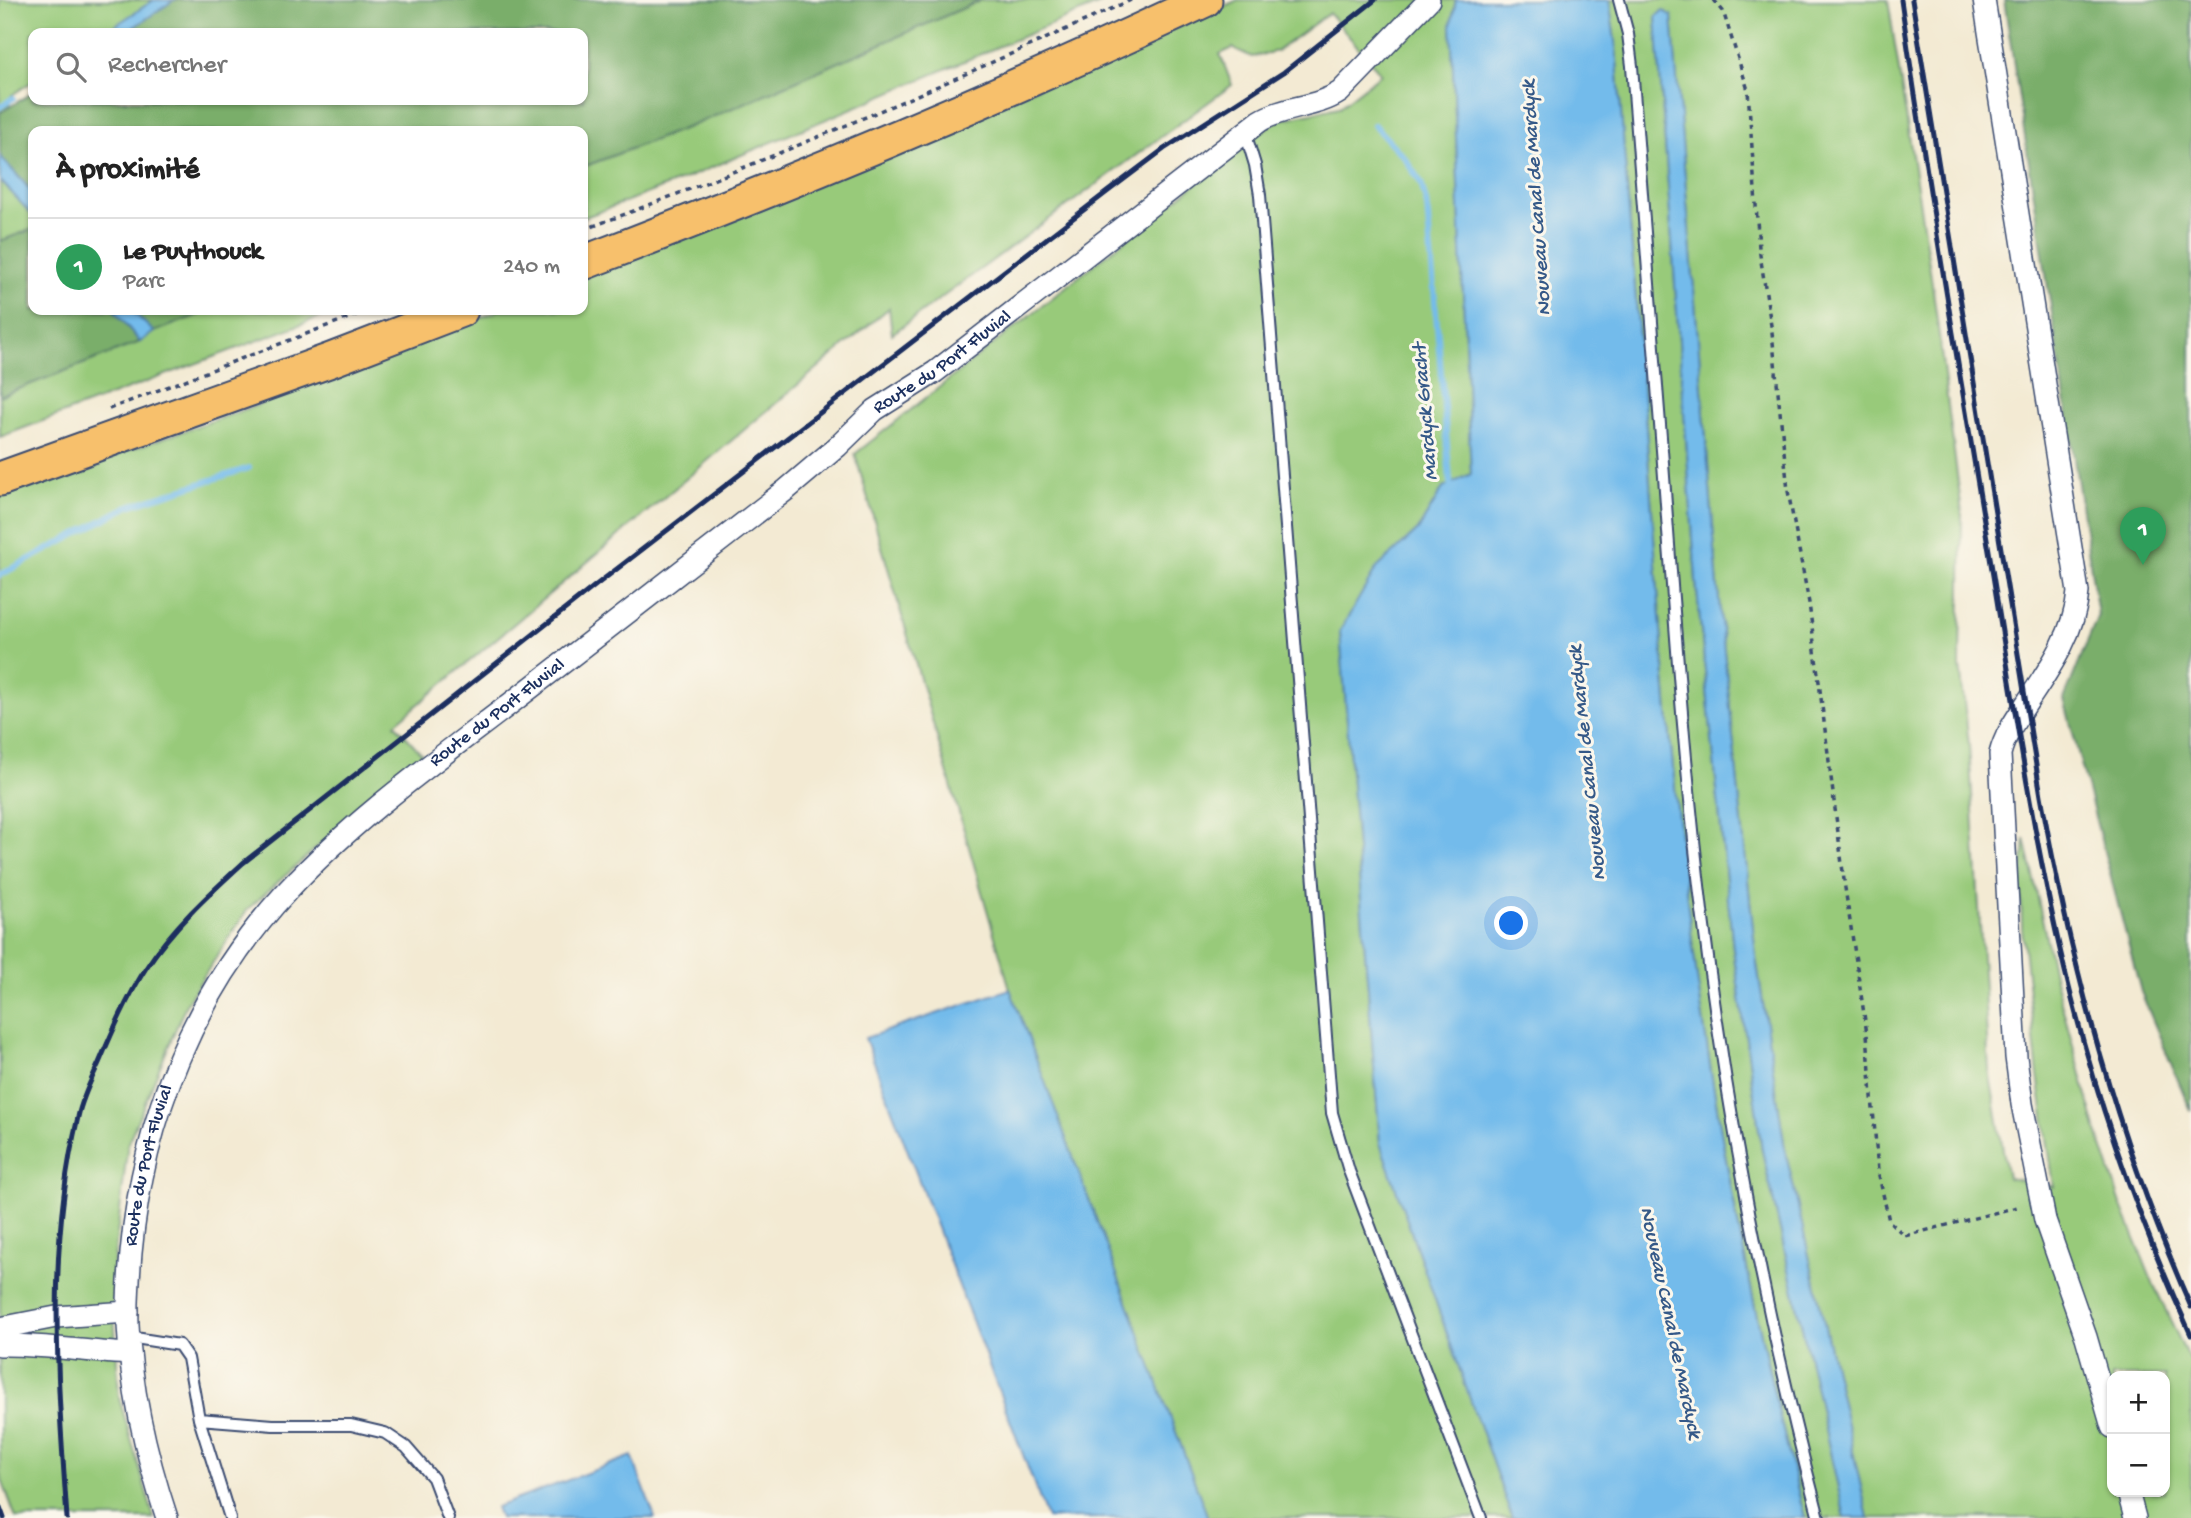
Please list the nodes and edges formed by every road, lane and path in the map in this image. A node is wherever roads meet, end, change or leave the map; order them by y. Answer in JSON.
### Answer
{"nodes":[{"id":1,"x":1131,"y":0,"type":"edge"},
{"id":2,"x":1170,"y":0,"type":"edge"},
{"id":3,"x":1205,"y":0,"type":"edge"},
{"id":4,"x":1429,"y":0,"type":"edge"},
{"id":5,"x":1619,"y":0,"type":"edge"},
{"id":6,"x":1713,"y":0,"type":"edge"},
{"id":7,"x":1984,"y":0,"type":"edge"},
{"id":8,"x":1245,"y":132,"type":"junction"},
{"id":9,"x":588,"y":228,"type":"edge"},
{"id":10,"x":588,"y":243,"type":"edge"},
{"id":11,"x":588,"y":261,"type":"edge"},
{"id":12,"x":356,"y":315,"type":"edge"},
{"id":13,"x":392,"y":315,"type":"edge"},
{"id":14,"x":448,"y":315,"type":"edge"},
{"id":15,"x":187,"y":380,"type":"dead end"},
{"id":16,"x":0,"y":463,"type":"edge"},
{"id":17,"x":0,"y":479,"type":"edge"},
{"id":18,"x":2040,"y":1201,"type":"junction"},
{"id":19,"x":128,"y":1312,"type":"junction"},
{"id":20,"x":0,"y":1328,"type":"edge"},
{"id":21,"x":0,"y":1345,"type":"edge"},
{"id":22,"x":129,"y":1345,"type":"junction"},
{"id":23,"x":2107,"y":1409,"type":"edge"},
{"id":24,"x":199,"y":1419,"type":"junction"},
{"id":25,"x":2129,"y":1497,"type":"edge"},
{"id":26,"x":167,"y":1518,"type":"edge"},
{"id":27,"x":230,"y":1518,"type":"edge"},
{"id":28,"x":448,"y":1518,"type":"edge"},
{"id":29,"x":1481,"y":1518,"type":"edge"},
{"id":30,"x":1819,"y":1518,"type":"edge"},
{"id":31,"x":2135,"y":1518,"type":"edge"}],
"edges":[{"from":1,"to":9,"type":"path"},
{"from":2,"to":10,"type":"main road"},
{"from":3,"to":11,"type":"main road"},
{"from":4,"to":8,"type":"street","name":"Route du Port Fluvial"},
{"from":5,"to":30,"type":"lane"},
{"from":6,"to":18,"type":"path"},
{"from":7,"to":18,"type":"street"},
{"from":8,"to":19,"type":"street","name":"Route du Port Fluvial"},
{"from":8,"to":29,"type":"lane"},
{"from":12,"to":15,"type":"path"},
{"from":13,"to":16,"type":"main road"},
{"from":14,"to":17,"type":"main road"},
{"from":18,"to":23,"type":"street"},
{"from":19,"to":20,"type":"street"},
{"from":19,"to":22,"type":"street","name":"Route du Port Fluvial"},
{"from":21,"to":22,"type":"street"},
{"from":22,"to":24,"type":"lane"},
{"from":22,"to":26,"type":"street","name":"Route du Port Fluvial"},
{"from":24,"to":27,"type":"lane"},
{"from":24,"to":28,"type":"lane"},
{"from":25,"to":31,"type":"street"}]}
